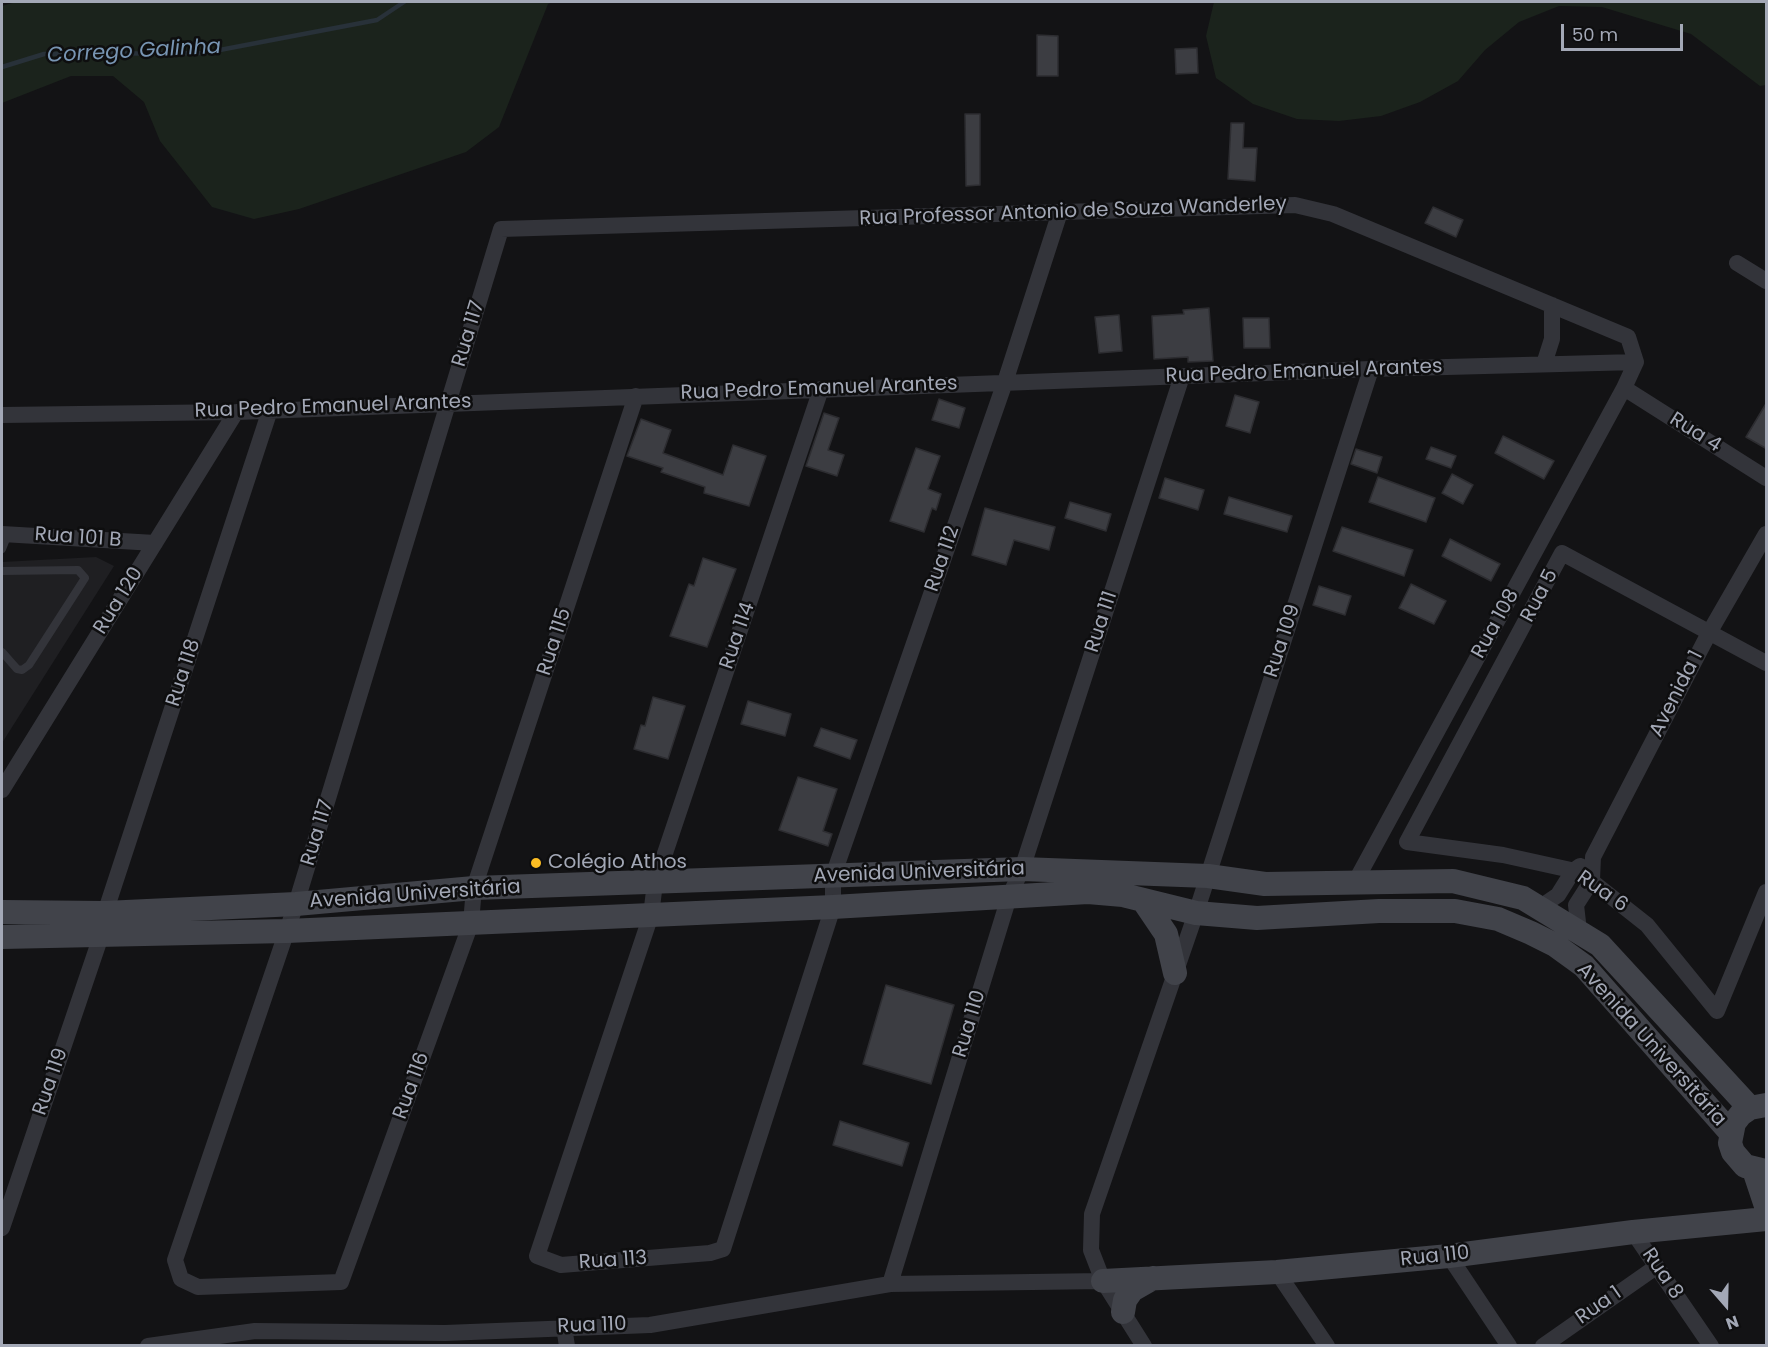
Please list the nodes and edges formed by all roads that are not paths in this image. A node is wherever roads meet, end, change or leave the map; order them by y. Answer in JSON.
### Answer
{"nodes":[{"id":1,"x":1060,"y":212,"type":"junction"},
{"id":2,"x":501,"y":229,"type":"joint"},
{"id":3,"x":1737,"y":263,"type":"dead end"},
{"id":4,"x":1767,"y":281,"type":"edge"},
{"id":5,"x":1552,"y":305,"type":"junction"},
{"id":6,"x":1636,"y":362,"type":"junction"},
{"id":7,"x":1544,"y":364,"type":"junction"},
{"id":8,"x":1371,"y":369,"type":"junction"},
{"id":9,"x":1182,"y":376,"type":"junction"},
{"id":10,"x":1005,"y":382,"type":"junction"},
{"id":11,"x":1624,"y":388,"type":"junction"},
{"id":12,"x":821,"y":389,"type":"junction"},
{"id":13,"x":636,"y":396,"type":"junction"},
{"id":14,"x":448,"y":403,"type":"junction"},
{"id":15,"x":270,"y":410,"type":"junction"},
{"id":16,"x":236,"y":412,"type":"junction"},
{"id":17,"x":2,"y":415,"type":"edge"},
{"id":18,"x":1767,"y":478,"type":"edge"},
{"id":19,"x":1767,"y":534,"type":"edge"},
{"id":20,"x":4,"y":539,"type":"edge"},
{"id":21,"x":155,"y":543,"type":"junction"},
{"id":22,"x":2,"y":571,"type":"edge"},
{"id":23,"x":1709,"y":633,"type":"junction"},
{"id":24,"x":2,"y":652,"type":"edge"},
{"id":25,"x":1767,"y":663,"type":"edge"},
{"id":26,"x":2,"y":790,"type":"edge"},
{"id":27,"x":1407,"y":842,"type":"joint"},
{"id":28,"x":1593,"y":857,"type":"junction"},
{"id":29,"x":1022,"y":869,"type":"junction"},
{"id":30,"x":1573,"y":871,"type":"junction"},
{"id":31,"x":833,"y":876,"type":"junction"},
{"id":32,"x":1208,"y":876,"type":"junction"},
{"id":33,"x":1592,"y":880,"type":"junction"},
{"id":34,"x":655,"y":883,"type":"junction"},
{"id":35,"x":1272,"y":884,"type":"junction"},
{"id":36,"x":1354,"y":884,"type":"junction"},
{"id":37,"x":474,"y":888,"type":"junction"},
{"id":38,"x":1767,"y":892,"type":"edge"},
{"id":39,"x":1010,"y":897,"type":"junction"},
{"id":40,"x":1143,"y":900,"type":"junction"},
{"id":41,"x":296,"y":904,"type":"junction"},
{"id":42,"x":833,"y":908,"type":"junction"},
{"id":43,"x":1539,"y":908,"type":"junction"},
{"id":44,"x":2,"y":912,"type":"edge"},
{"id":45,"x":1196,"y":913,"type":"junction"},
{"id":46,"x":651,"y":915,"type":"junction"},
{"id":47,"x":1278,"y":917,"type":"junction"},
{"id":48,"x":471,"y":923,"type":"junction"},
{"id":49,"x":103,"y":925,"type":"junction"},
{"id":50,"x":287,"y":931,"type":"junction"},
{"id":51,"x":1579,"y":931,"type":"junction"},
{"id":52,"x":2,"y":937,"type":"edge"},
{"id":53,"x":1175,"y":973,"type":"junction"},
{"id":54,"x":1758,"y":1106,"type":"edge"},
{"id":55,"x":1731,"y":1133,"type":"junction"},
{"id":56,"x":1760,"y":1171,"type":"edge"},
{"id":57,"x":1767,"y":1206,"type":"edge"},
{"id":58,"x":1767,"y":1219,"type":"edge"},
{"id":59,"x":2,"y":1228,"type":"edge"},
{"id":60,"x":1633,"y":1232,"type":"junction"},
{"id":61,"x":1449,"y":1256,"type":"junction"},
{"id":62,"x":1656,"y":1267,"type":"junction"},
{"id":63,"x":1277,"y":1272,"type":"junction"},
{"id":64,"x":1153,"y":1278,"type":"junction"},
{"id":65,"x":1103,"y":1281,"type":"junction"},
{"id":66,"x":341,"y":1282,"type":"joint"},
{"id":67,"x":890,"y":1284,"type":"junction"},
{"id":68,"x":1123,"y":1312,"type":"junction"},
{"id":69,"x":564,"y":1327,"type":"junction"},
{"id":70,"x":148,"y":1346,"type":"edge"},
{"id":71,"x":567,"y":1346,"type":"edge"},
{"id":72,"x":1144,"y":1346,"type":"edge"},
{"id":73,"x":1327,"y":1346,"type":"edge"},
{"id":74,"x":1509,"y":1346,"type":"edge"},
{"id":75,"x":1543,"y":1346,"type":"edge"},
{"id":76,"x":1711,"y":1346,"type":"edge"}],
"edges":[{"from":1,"to":2,"type":"street","name":"Rua Professor Antonio de Souza Wanderley"},
{"from":1,"to":5,"type":"street","name":"Rua Professor Antonio de Souza Wanderley"},
{"from":1,"to":10,"type":"street","name":"Rua 112"},
{"from":2,"to":14,"type":"street","name":"Rua 117"},
{"from":3,"to":4,"type":"street"},
{"from":5,"to":6,"type":"street","name":"Rua Professor Antonio de Souza Wanderley"},
{"from":5,"to":7,"type":"street"},
{"from":6,"to":7,"type":"street","name":"Rua Pedro Emanuel Arantes"},
{"from":6,"to":11,"type":"street","name":"Rua 108"},
{"from":7,"to":8,"type":"street","name":"Rua Pedro Emanuel Arantes"},
{"from":8,"to":9,"type":"street","name":"Rua Pedro Emanuel Arantes"},
{"from":8,"to":32,"type":"street","name":"Rua 109"},
{"from":9,"to":10,"type":"street","name":"Rua Pedro Emanuel Arantes"},
{"from":9,"to":29,"type":"street","name":"Rua 111"},
{"from":10,"to":12,"type":"street","name":"Rua Pedro Emanuel Arantes"},
{"from":10,"to":31,"type":"street","name":"Rua 112"},
{"from":11,"to":18,"type":"street","name":"Rua 4"},
{"from":11,"to":36,"type":"street","name":"Rua 108"},
{"from":12,"to":13,"type":"street","name":"Rua Pedro Emanuel Arantes"},
{"from":12,"to":34,"type":"street","name":"Rua 114"},
{"from":13,"to":14,"type":"street","name":"Rua Pedro Emanuel Arantes"},
{"from":13,"to":37,"type":"street","name":"Rua 115"},
{"from":14,"to":15,"type":"street","name":"Rua Pedro Emanuel Arantes"},
{"from":14,"to":41,"type":"street","name":"Rua 117"},
{"from":15,"to":16,"type":"street","name":"Rua Pedro Emanuel Arantes"},
{"from":15,"to":49,"type":"street","name":"Rua 118"},
{"from":16,"to":17,"type":"street","name":"Rua Pedro Emanuel Arantes"},
{"from":16,"to":21,"type":"street","name":"Rua 120"},
{"from":19,"to":23,"type":"street","name":"Avenida 1"},
{"from":20,"to":21,"type":"street","name":"Rua 101 B"},
{"from":21,"to":26,"type":"street","name":"Rua 120"},
{"from":22,"to":24,"type":"lane"},
{"from":23,"to":25,"type":"street","name":"Rua 5"},
{"from":23,"to":27,"type":"street","name":"Rua 5"},
{"from":23,"to":28,"type":"street","name":"Avenida 1"},
{"from":27,"to":30,"type":"street","name":"Rua 6"},
{"from":28,"to":30,"type":"street","name":"Avenida 1"},
{"from":28,"to":33,"type":"street","name":"Avenida 1"},
{"from":29,"to":31,"type":"street","name":"Avenida Universitária"},
{"from":29,"to":32,"type":"street","name":"Avenida Universitária"},
{"from":29,"to":39,"type":"street","name":"Rua 110"},
{"from":30,"to":33,"type":"street","name":"Rua 6"},
{"from":30,"to":43,"type":"street"},
{"from":31,"to":34,"type":"street","name":"Avenida Universitária"},
{"from":31,"to":42,"type":"street","name":"Rua 112"},
{"from":32,"to":35,"type":"street","name":"Avenida Universitária"},
{"from":32,"to":45,"type":"street","name":"Rua 109"},
{"from":33,"to":38,"type":"street","name":"Rua 6"},
{"from":33,"to":51,"type":"street"},
{"from":34,"to":37,"type":"street","name":"Avenida Universitária"},
{"from":34,"to":46,"type":"street","name":"Rua 113"},
{"from":35,"to":36,"type":"street","name":"Avenida Universitária"},
{"from":35,"to":47,"type":"street"},
{"from":36,"to":43,"type":"street","name":"Avenida Universitária"},
{"from":37,"to":41,"type":"street","name":"Avenida Universitária"},
{"from":37,"to":48,"type":"street","name":"Rua 116"},
{"from":39,"to":40,"type":"street","name":"Avenida Universitária"},
{"from":39,"to":42,"type":"street","name":"Avenida Universitária"},
{"from":39,"to":67,"type":"street","name":"Rua 110"},
{"from":40,"to":45,"type":"street","name":"Avenida Universitária"},
{"from":40,"to":53,"type":"street"},
{"from":41,"to":49,"type":"street","name":"Avenida Universitária"},
{"from":41,"to":50,"type":"street","name":"Rua 117"},
{"from":42,"to":46,"type":"street","name":"Avenida Universitária"},
{"from":42,"to":46,"type":"street","name":"Rua 113"},
{"from":43,"to":51,"type":"street","name":"Avenida Universitária"},
{"from":44,"to":49,"type":"street","name":"Avenida Universitária"},
{"from":45,"to":47,"type":"street","name":"Avenida Universitária"},
{"from":45,"to":53,"type":"street"},
{"from":46,"to":48,"type":"street","name":"Avenida Universitária"},
{"from":47,"to":55,"type":"street","name":"Avenida Universitária"},
{"from":48,"to":50,"type":"street","name":"Avenida Universitária"},
{"from":48,"to":66,"type":"street","name":"Rua 116"},
{"from":49,"to":50,"type":"street","name":"Avenida Universitária"},
{"from":49,"to":52,"type":"street","name":"Avenida Universitária"},
{"from":49,"to":59,"type":"street","name":"Rua 119"},
{"from":50,"to":66,"type":"street","name":"Rua 117"},
{"from":51,"to":54,"type":"street","name":"Avenida Universitária"},
{"from":53,"to":65,"type":"street"},
{"from":54,"to":55,"type":"street","name":"Avenida Universitária"},
{"from":55,"to":56,"type":"street","name":"Avenida Universitária"},
{"from":56,"to":57,"type":"street"},
{"from":58,"to":60,"type":"street","name":"Rua 110"},
{"from":60,"to":61,"type":"street","name":"Rua 110"},
{"from":60,"to":62,"type":"street","name":"Rua 8"},
{"from":61,"to":63,"type":"street","name":"Rua 110"},
{"from":61,"to":74,"type":"street"},
{"from":62,"to":75,"type":"street","name":"Rua 1"},
{"from":62,"to":76,"type":"street","name":"Rua 8"},
{"from":63,"to":64,"type":"street","name":"Rua 110"},
{"from":63,"to":73,"type":"street"},
{"from":64,"to":65,"type":"street","name":"Rua 110"},
{"from":64,"to":68,"type":"street"},
{"from":65,"to":67,"type":"street","name":"Rua 110"},
{"from":65,"to":68,"type":"street"},
{"from":67,"to":69,"type":"street","name":"Rua 110"},
{"from":68,"to":72,"type":"street"},
{"from":69,"to":70,"type":"street","name":"Rua 110"},
{"from":69,"to":71,"type":"street"}]}
